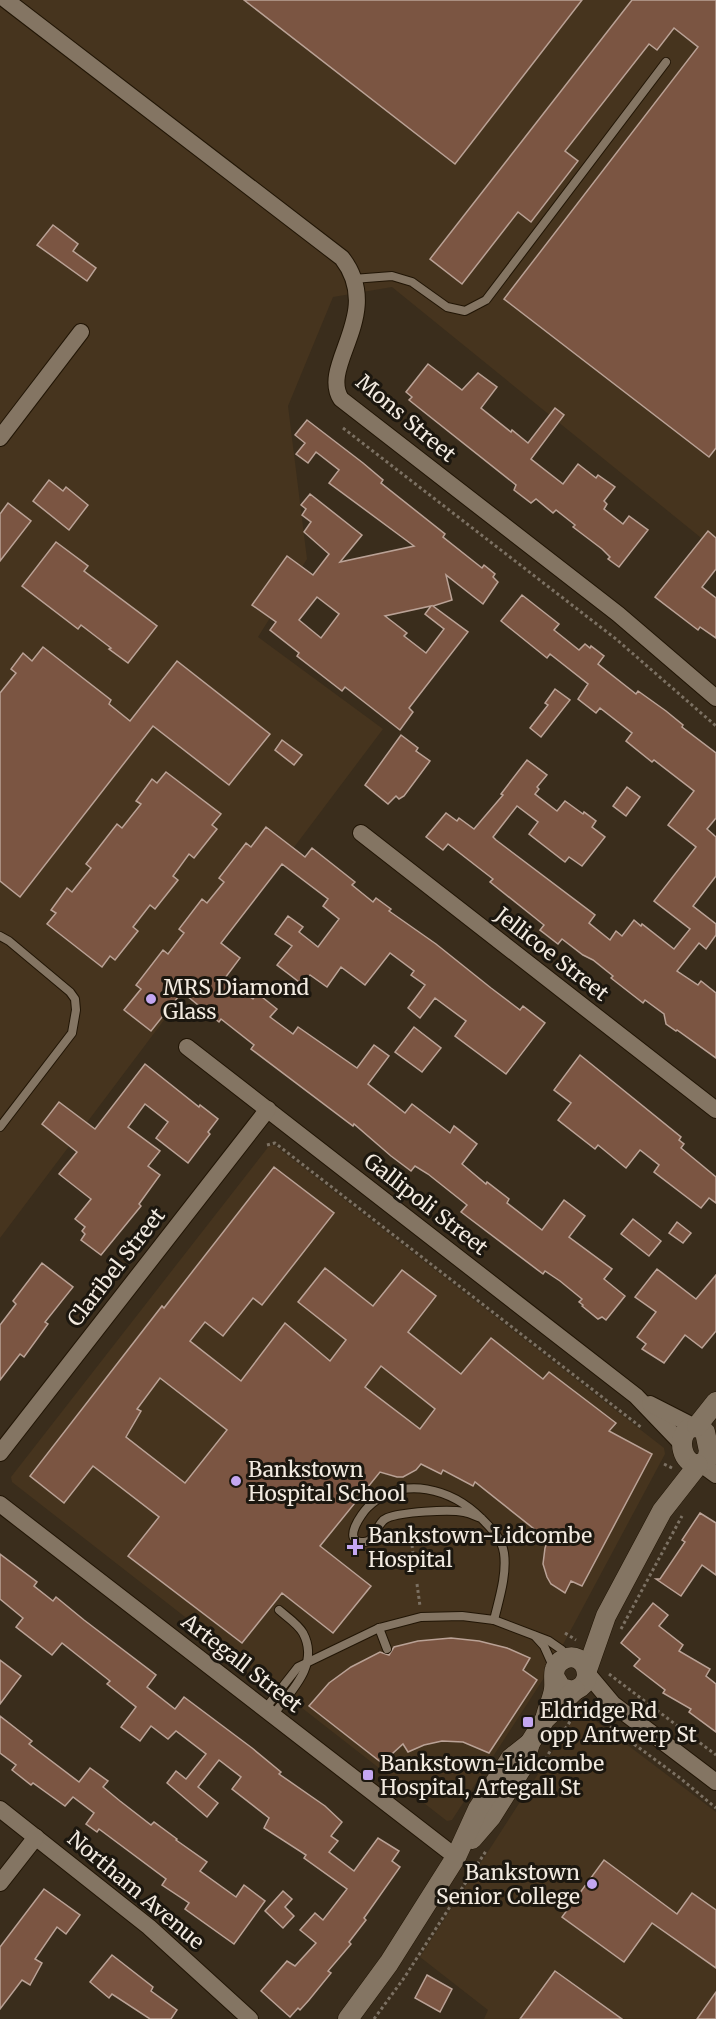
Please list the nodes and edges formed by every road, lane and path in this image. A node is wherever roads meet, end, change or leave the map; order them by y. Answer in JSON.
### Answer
{"nodes":[{"id":1,"x":6,"y":0,"type":"edge"},
{"id":2,"x":666,"y":62,"type":"dead end"},
{"id":3,"x":353,"y":279,"type":"junction"},
{"id":4,"x":81,"y":332,"type":"dead end"},
{"id":5,"x":343,"y":428,"type":"dead end"},
{"id":6,"x":0,"y":438,"type":"edge"},
{"id":7,"x":716,"y":698,"type":"edge"},
{"id":8,"x":716,"y":726,"type":"edge"},
{"id":9,"x":361,"y":833,"type":"dead end"},
{"id":10,"x":0,"y":936,"type":"edge"},
{"id":11,"x":187,"y":1047,"type":"dead end"},
{"id":12,"x":268,"y":1109,"type":"junction"},
{"id":13,"x":716,"y":1110,"type":"edge"},
{"id":14,"x":0,"y":1127,"type":"edge"},
{"id":15,"x":267,"y":1145,"type":"dead end"},
{"id":16,"x":636,"y":1396,"type":"junction"},
{"id":17,"x":716,"y":1402,"type":"edge"},
{"id":18,"x":648,"y":1432,"type":"dead end"},
{"id":19,"x":683,"y":1447,"type":"junction"},
{"id":20,"x":706,"y":1448,"type":"edge"},
{"id":21,"x":0,"y":1453,"type":"edge"},
{"id":22,"x":0,"y":1504,"type":"edge"},
{"id":23,"x":662,"y":1511,"type":"junction"},
{"id":24,"x":683,"y":1514,"type":"dead end"},
{"id":25,"x":481,"y":1518,"type":"junction"},
{"id":26,"x":412,"y":1545,"type":"dead end"},
{"id":27,"x":415,"y":1570,"type":"dead end"},
{"id":28,"x":417,"y":1584,"type":"dead end"},
{"id":29,"x":420,"y":1609,"type":"dead end"},
{"id":30,"x":279,"y":1610,"type":"dead end"},
{"id":31,"x":606,"y":1616,"type":"junction"},
{"id":32,"x":494,"y":1620,"type":"junction"},
{"id":33,"x":379,"y":1628,"type":"junction"},
{"id":34,"x":535,"y":1636,"type":"junction"},
{"id":35,"x":617,"y":1638,"type":"dead end"},
{"id":36,"x":387,"y":1649,"type":"dead end"},
{"id":37,"x":308,"y":1663,"type":"junction"},
{"id":38,"x":561,"y":1666,"type":"junction"},
{"id":39,"x":586,"y":1683,"type":"junction"},
{"id":40,"x":269,"y":1712,"type":"junction"},
{"id":41,"x":574,"y":1714,"type":"dead end"},
{"id":42,"x":545,"y":1719,"type":"junction"},
{"id":43,"x":716,"y":1755,"type":"edge"},
{"id":44,"x":544,"y":1761,"type":"dead end"},
{"id":45,"x":716,"y":1782,"type":"edge"},
{"id":46,"x":716,"y":1808,"type":"edge"},
{"id":47,"x":0,"y":1809,"type":"edge"},
{"id":48,"x":36,"y":1837,"type":"junction"},
{"id":49,"x":490,"y":1844,"type":"dead end"},
{"id":50,"x":456,"y":1857,"type":"junction"},
{"id":51,"x":0,"y":1883,"type":"edge"},
{"id":52,"x":245,"y":2014,"type":"edge"},
{"id":53,"x":348,"y":2017,"type":"edge"},
{"id":54,"x":255,"y":2019,"type":"edge"},
{"id":55,"x":374,"y":2019,"type":"edge"}],
"edges":[{"from":1,"to":3,"type":"street","name":"Mons Street"},
{"from":2,"to":3,"type":"lane"},
{"from":3,"to":7,"type":"street","name":"Mons Street"},
{"from":4,"to":6,"type":"street"},
{"from":5,"to":8,"type":"path"},
{"from":9,"to":13,"type":"street","name":"Jellicoe Street"},
{"from":10,"to":14,"type":"lane"},
{"from":11,"to":12,"type":"street","name":"Gallipoli Street"},
{"from":12,"to":16,"type":"street","name":"Gallipoli Street"},
{"from":12,"to":21,"type":"street","name":"Claribel Street"},
{"from":15,"to":18,"type":"path","name":"Gallipoli Street"},
{"from":16,"to":19,"type":"street","name":"Gallipoli Street"},
{"from":16,"to":20,"type":"street","name":"Gallipoli Street"},
{"from":17,"to":20,"type":"street"},
{"from":19,"to":20,"type":"street"},
{"from":19,"to":23,"type":"street"},
{"from":20,"to":23,"type":"street"},
{"from":22,"to":40,"type":"street","name":"Artegall Street"},
{"from":23,"to":31,"type":"street"},
{"from":24,"to":35,"type":"path"},
{"from":25,"to":25,"type":"lane"},
{"from":25,"to":32,"type":"lane"},
{"from":26,"to":27,"type":"path"},
{"from":28,"to":29,"type":"path"},
{"from":30,"to":37,"type":"lane"},
{"from":31,"to":38,"type":"street"},
{"from":31,"to":39,"type":"street"},
{"from":32,"to":33,"type":"lane"},
{"from":32,"to":34,"type":"lane"},
{"from":33,"to":36,"type":"lane"},
{"from":33,"to":37,"type":"lane"},
{"from":34,"to":38,"type":"lane"},
{"from":34,"to":38,"type":"lane"},
{"from":37,"to":40,"type":"lane"},
{"from":38,"to":39,"type":"street"},
{"from":38,"to":39,"type":"street"},
{"from":38,"to":42,"type":"street"},
{"from":39,"to":42,"type":"street"},
{"from":39,"to":43,"type":"path"},
{"from":39,"to":45,"type":"street"},
{"from":39,"to":46,"type":"path"},
{"from":40,"to":50,"type":"street","name":"Artegall Street"},
{"from":41,"to":44,"type":"path"},
{"from":42,"to":50,"type":"street"},
{"from":47,"to":48,"type":"street","name":"Northam Avenue"},
{"from":48,"to":51,"type":"street"},
{"from":48,"to":52,"type":"street","name":"Northam Avenue"},
{"from":49,"to":55,"type":"path"},
{"from":50,"to":53,"type":"street"},
{"from":52,"to":54,"type":"street","name":"Northam Avenue"}]}
